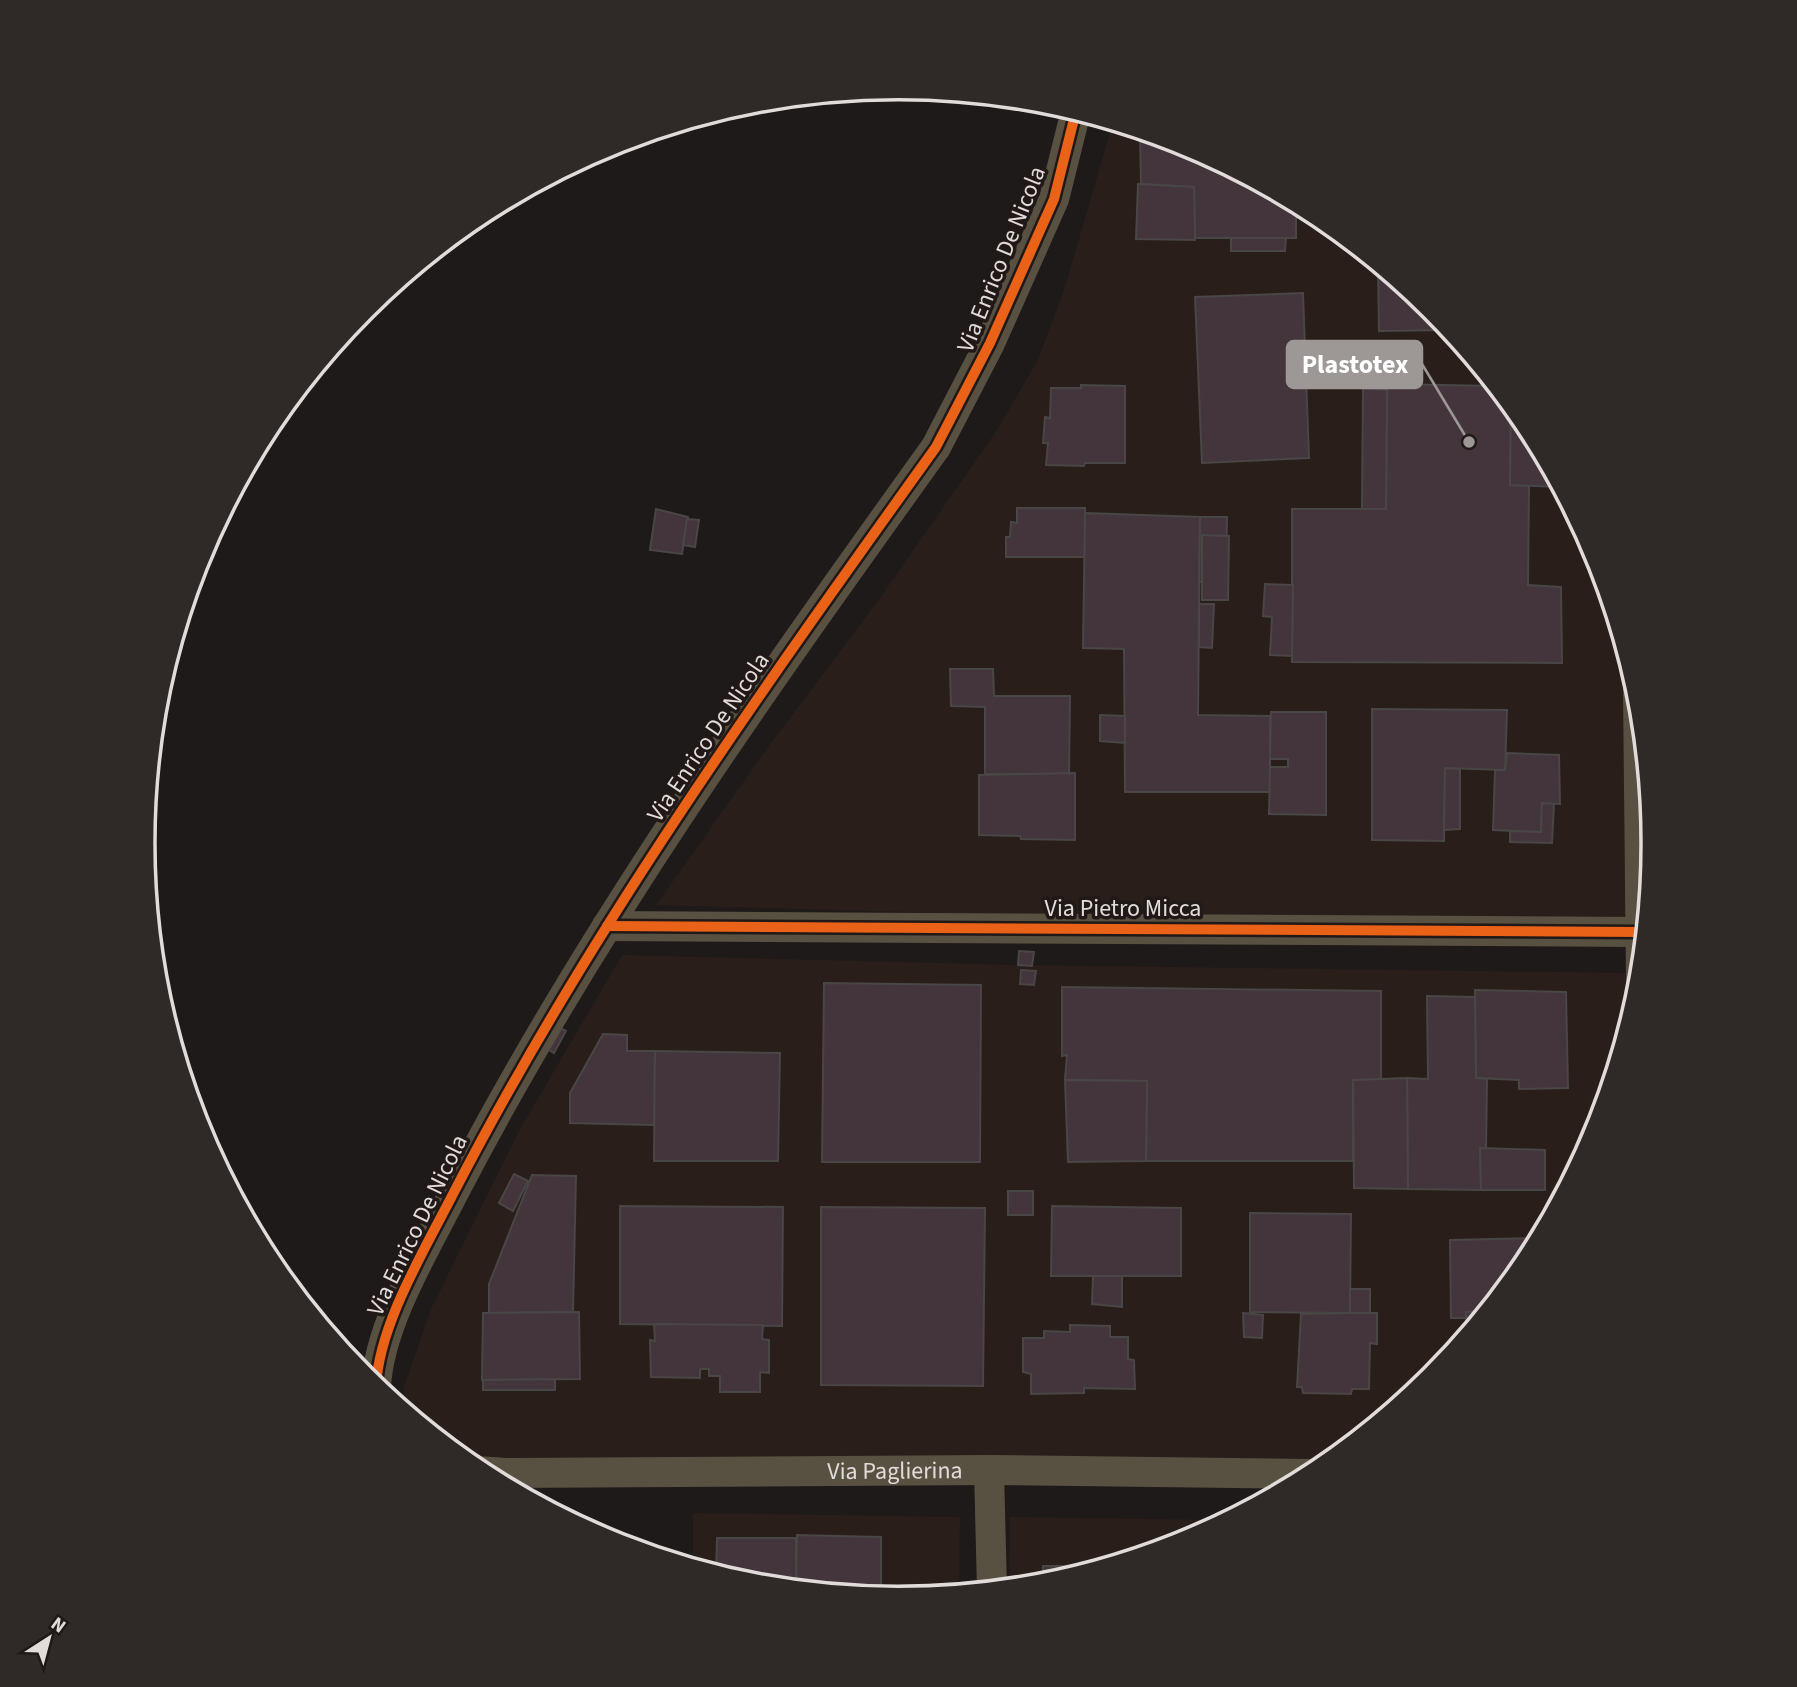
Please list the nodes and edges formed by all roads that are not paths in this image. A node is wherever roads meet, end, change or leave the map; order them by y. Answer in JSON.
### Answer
{"nodes":[{"id":1,"x":1074,"y":121,"type":"edge"},
{"id":2,"x":1639,"y":772,"type":"edge"},
{"id":3,"x":1640,"y":904,"type":"edge"},
{"id":4,"x":607,"y":926,"type":"junction"},
{"id":5,"x":1637,"y":932,"type":"edge"},
{"id":6,"x":376,"y":1372,"type":"edge"},
{"id":7,"x":989,"y":1471,"type":"junction"},
{"id":8,"x":501,"y":1472,"type":"edge"},
{"id":9,"x":1293,"y":1474,"type":"edge"},
{"id":10,"x":992,"y":1581,"type":"edge"}],
"edges":[{"from":1,"to":4,"type":"street","name":"Via Enrico De Nicola"},
{"from":2,"to":3,"type":"street"},
{"from":4,"to":5,"type":"street","name":"Via Pietro Micca"},
{"from":4,"to":6,"type":"street","name":"Via Enrico De Nicola"},
{"from":7,"to":8,"type":"street","name":"Via Paglierina"},
{"from":7,"to":9,"type":"street","name":"Via Paglierina"},
{"from":7,"to":10,"type":"street"}]}
